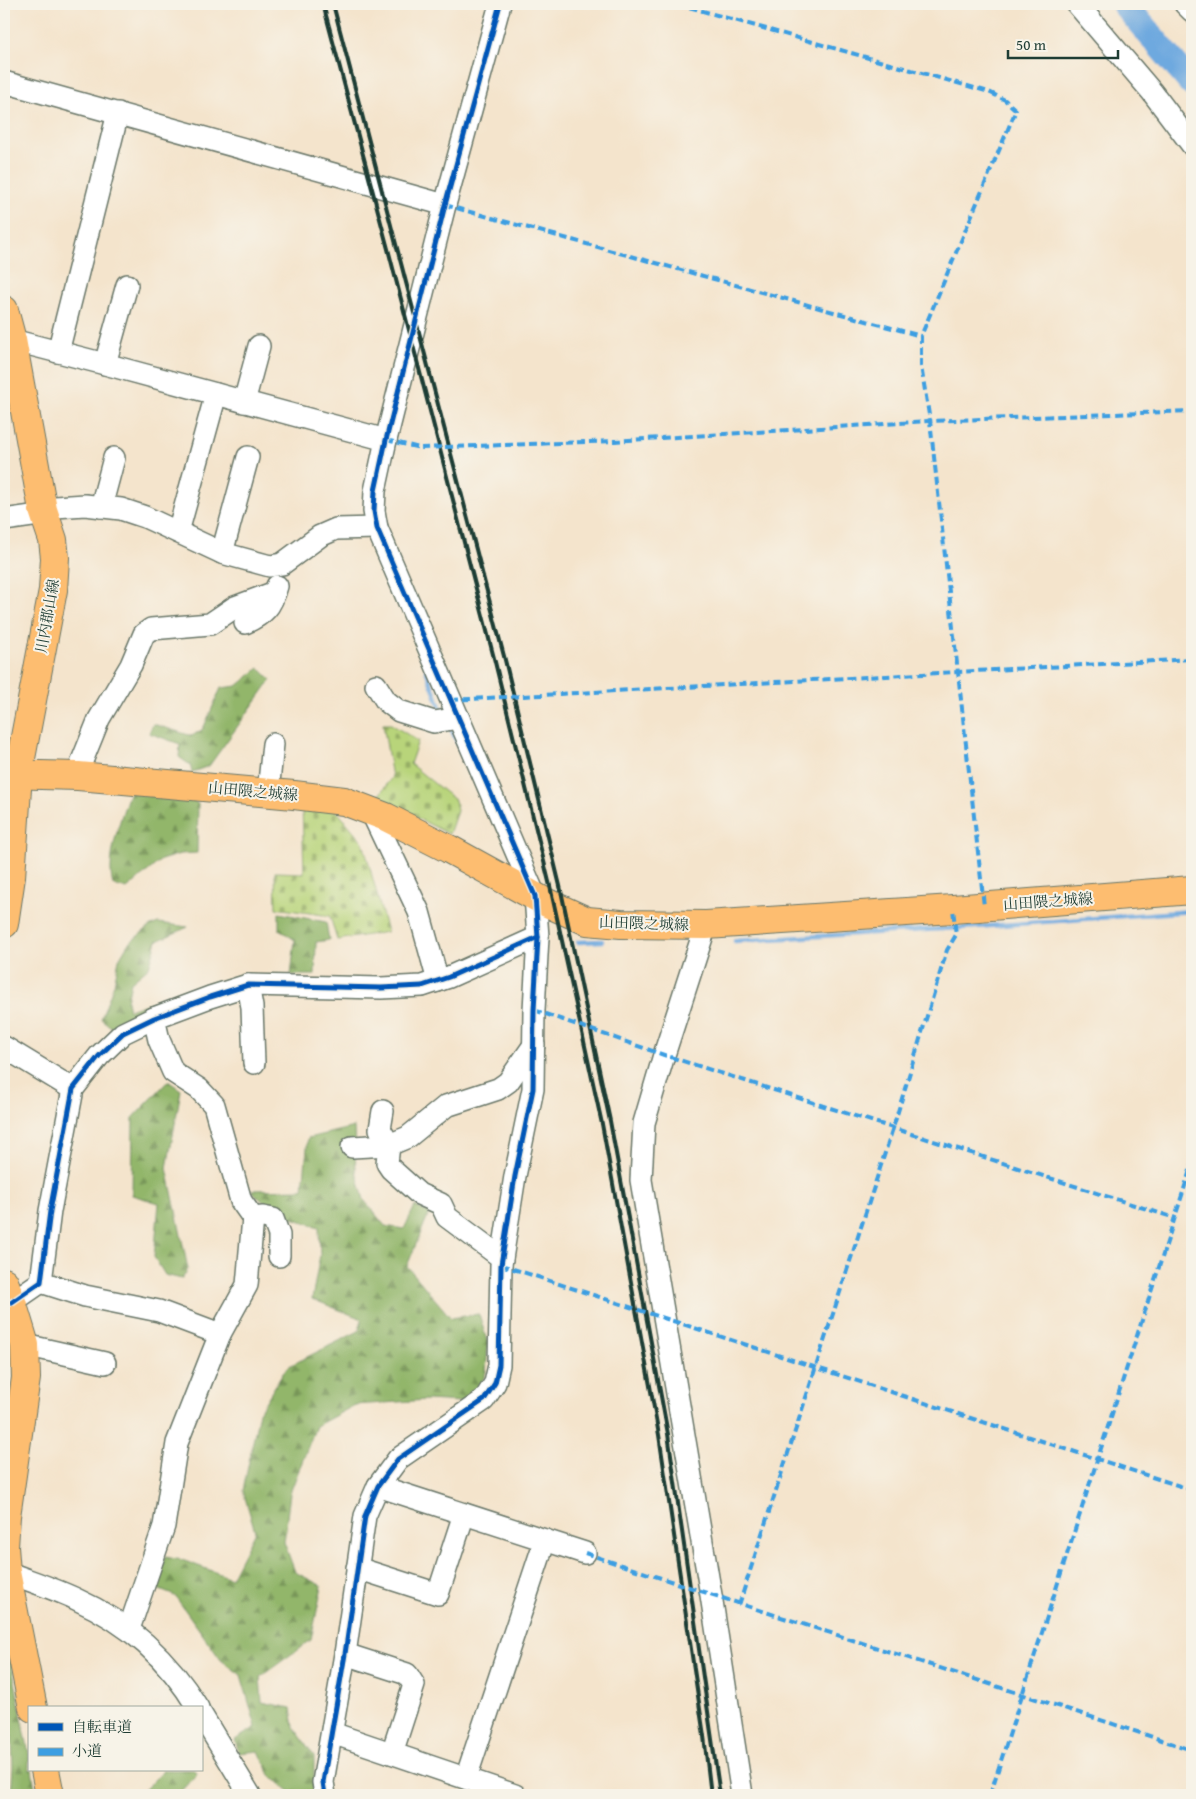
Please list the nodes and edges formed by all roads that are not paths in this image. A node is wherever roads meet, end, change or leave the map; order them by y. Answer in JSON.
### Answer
{"nodes":[{"id":1,"x":500,"y":4,"type":"edge"},
{"id":2,"x":1077,"y":4,"type":"edge"},
{"id":3,"x":1185,"y":4,"type":"edge"},
{"id":4,"x":1192,"y":11,"type":"edge"},
{"id":5,"x":4,"y":82,"type":"edge"},
{"id":6,"x":118,"y":114,"type":"junction"},
{"id":7,"x":1192,"y":144,"type":"edge"},
{"id":8,"x":441,"y":204,"type":"junction"},
{"id":9,"x":127,"y":285,"type":"dead end"},
{"id":10,"x":4,"y":310,"type":"edge"},
{"id":11,"x":12,"y":340,"type":"junction"},
{"id":12,"x":259,"y":346,"type":"dead end"},
{"id":13,"x":58,"y":352,"type":"junction"},
{"id":14,"x":105,"y":364,"type":"junction"},
{"id":15,"x":216,"y":394,"type":"junction"},
{"id":16,"x":244,"y":402,"type":"junction"},
{"id":17,"x":381,"y":439,"type":"junction"},
{"id":18,"x":248,"y":457,"type":"dead end"},
{"id":19,"x":114,"y":458,"type":"dead end"},
{"id":20,"x":101,"y":507,"type":"junction"},
{"id":21,"x":43,"y":510,"type":"junction"},
{"id":22,"x":4,"y":520,"type":"edge"},
{"id":23,"x":377,"y":528,"type":"junction"},
{"id":24,"x":178,"y":532,"type":"junction"},
{"id":25,"x":222,"y":553,"type":"junction"},
{"id":26,"x":282,"y":564,"type":"junction"},
{"id":27,"x":275,"y":592,"type":"junction"},
{"id":28,"x":245,"y":624,"type":"dead end"},
{"id":29,"x":376,"y":685,"type":"dead end"},
{"id":30,"x":450,"y":720,"type":"junction"},
{"id":31,"x":273,"y":744,"type":"dead end"},
{"id":32,"x":11,"y":774,"type":"edge"},
{"id":33,"x":78,"y":776,"type":"junction"},
{"id":34,"x":268,"y":792,"type":"junction"},
{"id":35,"x":371,"y":812,"type":"junction"},
{"id":36,"x":1192,"y":890,"type":"edge"},
{"id":37,"x":535,"y":896,"type":"junction"},
{"id":38,"x":4,"y":924,"type":"edge"},
{"id":39,"x":706,"y":925,"type":"junction"},
{"id":40,"x":538,"y":937,"type":"junction"},
{"id":41,"x":438,"y":981,"type":"junction"},
{"id":42,"x":248,"y":985,"type":"junction"},
{"id":43,"x":154,"y":1018,"type":"junction"},
{"id":44,"x":534,"y":1046,"type":"junction"},
{"id":45,"x":4,"y":1047,"type":"edge"},
{"id":46,"x":254,"y":1063,"type":"dead end"},
{"id":47,"x":73,"y":1089,"type":"junction"},
{"id":48,"x":382,"y":1111,"type":"dead end"},
{"id":49,"x":389,"y":1145,"type":"junction"},
{"id":50,"x":352,"y":1147,"type":"dead end"},
{"id":51,"x":253,"y":1218,"type":"junction"},
{"id":52,"x":279,"y":1256,"type":"dead end"},
{"id":53,"x":502,"y":1258,"type":"junction"},
{"id":54,"x":41,"y":1282,"type":"junction"},
{"id":55,"x":13,"y":1317,"type":"edge"},
{"id":56,"x":220,"y":1334,"type":"junction"},
{"id":57,"x":105,"y":1363,"type":"dead end"},
{"id":58,"x":378,"y":1486,"type":"junction"},
{"id":59,"x":464,"y":1514,"type":"junction"},
{"id":60,"x":545,"y":1540,"type":"junction"},
{"id":61,"x":585,"y":1553,"type":"dead end"},
{"id":62,"x":357,"y":1568,"type":"junction"},
{"id":63,"x":5,"y":1571,"type":"edge"},
{"id":64,"x":129,"y":1629,"type":"junction"},
{"id":65,"x":345,"y":1654,"type":"junction"},
{"id":66,"x":33,"y":1706,"type":"edge"},
{"id":67,"x":197,"y":1706,"type":"edge"},
{"id":68,"x":202,"y":1716,"type":"edge"},
{"id":69,"x":332,"y":1733,"type":"junction"},
{"id":70,"x":392,"y":1753,"type":"junction"},
{"id":71,"x":45,"y":1772,"type":"edge"},
{"id":72,"x":470,"y":1785,"type":"edge"},
{"id":73,"x":50,"y":1795,"type":"edge"},
{"id":74,"x":250,"y":1795,"type":"edge"},
{"id":75,"x":325,"y":1795,"type":"edge"},
{"id":76,"x":515,"y":1795,"type":"edge"},
{"id":77,"x":742,"y":1795,"type":"edge"}],
"edges":[{"from":1,"to":8,"type":"street"},
{"from":2,"to":7,"type":"street"},
{"from":3,"to":4,"type":"street"},
{"from":5,"to":6,"type":"street"},
{"from":6,"to":8,"type":"street"},
{"from":6,"to":13,"type":"street"},
{"from":8,"to":17,"type":"street"},
{"from":9,"to":14,"type":"street"},
{"from":10,"to":11,"type":"main road","name":"川内郡山線"},
{"from":11,"to":13,"type":"street"},
{"from":11,"to":21,"type":"main road","name":"川内郡山線"},
{"from":12,"to":16,"type":"street"},
{"from":13,"to":14,"type":"street"},
{"from":14,"to":15,"type":"street"},
{"from":15,"to":16,"type":"street"},
{"from":15,"to":24,"type":"street"},
{"from":16,"to":17,"type":"street"},
{"from":17,"to":23,"type":"street"},
{"from":18,"to":25,"type":"street"},
{"from":19,"to":20,"type":"street"},
{"from":20,"to":21,"type":"street"},
{"from":20,"to":24,"type":"street"},
{"from":21,"to":22,"type":"street"},
{"from":21,"to":32,"type":"main road","name":"川内郡山線"},
{"from":23,"to":26,"type":"street"},
{"from":23,"to":30,"type":"street"},
{"from":24,"to":25,"type":"street"},
{"from":25,"to":26,"type":"street"},
{"from":26,"to":27,"type":"street"},
{"from":27,"to":28,"type":"street"},
{"from":27,"to":33,"type":"street"},
{"from":29,"to":30,"type":"street"},
{"from":30,"to":37,"type":"street"},
{"from":31,"to":34,"type":"street"},
{"from":32,"to":33,"type":"main road","name":"山田隈之城線"},
{"from":32,"to":38,"type":"main road","name":"川内郡山線"},
{"from":33,"to":34,"type":"main road","name":"山田隈之城線"},
{"from":34,"to":35,"type":"main road","name":"山田隈之城線"},
{"from":35,"to":37,"type":"main road","name":"山田隈之城線"},
{"from":35,"to":41,"type":"street"},
{"from":36,"to":39,"type":"main road","name":"山田隈之城線"},
{"from":37,"to":39,"type":"main road","name":"山田隈之城線"},
{"from":37,"to":40,"type":"street"},
{"from":39,"to":77,"type":"street"},
{"from":40,"to":41,"type":"street"},
{"from":40,"to":44,"type":"street"},
{"from":41,"to":42,"type":"street"},
{"from":42,"to":43,"type":"street"},
{"from":42,"to":46,"type":"street"},
{"from":43,"to":47,"type":"street"},
{"from":43,"to":51,"type":"street"},
{"from":44,"to":49,"type":"street"},
{"from":44,"to":53,"type":"street"},
{"from":45,"to":47,"type":"street"},
{"from":47,"to":54,"type":"street"},
{"from":48,"to":49,"type":"street"},
{"from":49,"to":50,"type":"street"},
{"from":49,"to":53,"type":"street"},
{"from":51,"to":52,"type":"street"},
{"from":51,"to":56,"type":"street"},
{"from":53,"to":58,"type":"street"},
{"from":54,"to":55,"type":"street"},
{"from":54,"to":56,"type":"street"},
{"from":55,"to":57,"type":"street"},
{"from":55,"to":63,"type":"main road"},
{"from":56,"to":64,"type":"street"},
{"from":58,"to":59,"type":"street"},
{"from":58,"to":62,"type":"street"},
{"from":59,"to":60,"type":"street"},
{"from":59,"to":62,"type":"street"},
{"from":60,"to":61,"type":"street"},
{"from":60,"to":72,"type":"street"},
{"from":62,"to":65,"type":"street"},
{"from":63,"to":64,"type":"street"},
{"from":63,"to":66,"type":"main road"},
{"from":64,"to":67,"type":"street"},
{"from":65,"to":69,"type":"street"},
{"from":65,"to":70,"type":"street"},
{"from":68,"to":74,"type":"street"},
{"from":69,"to":70,"type":"street"},
{"from":69,"to":75,"type":"street"},
{"from":70,"to":72,"type":"street"},
{"from":71,"to":73,"type":"main road"},
{"from":72,"to":76,"type":"street"}]}
